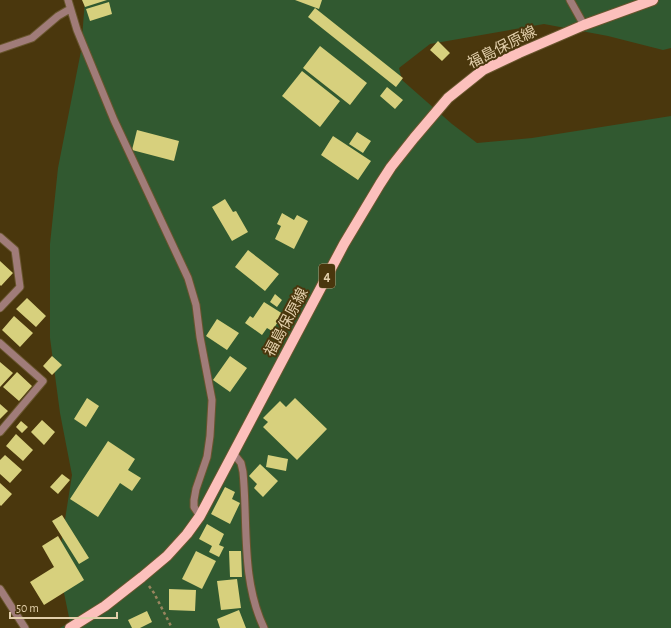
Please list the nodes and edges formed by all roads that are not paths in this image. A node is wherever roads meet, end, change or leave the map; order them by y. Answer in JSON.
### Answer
{"nodes":[{"id":1,"x":68,"y":0,"type":"edge"},
{"id":2,"x":570,"y":0,"type":"edge"},
{"id":3,"x":653,"y":0,"type":"edge"},
{"id":4,"x":70,"y":9,"type":"junction"},
{"id":5,"x":584,"y":25,"type":"junction"},
{"id":6,"x":0,"y":49,"type":"edge"},
{"id":7,"x":0,"y":237,"type":"edge"},
{"id":8,"x":0,"y":308,"type":"edge"},
{"id":9,"x":0,"y":344,"type":"edge"},
{"id":10,"x":0,"y":432,"type":"edge"},
{"id":11,"x":233,"y":454,"type":"junction"},
{"id":12,"x":200,"y":516,"type":"junction"},
{"id":13,"x":0,"y":589,"type":"edge"},
{"id":14,"x":25,"y":628,"type":"edge"},
{"id":15,"x":70,"y":628,"type":"edge"},
{"id":16,"x":264,"y":628,"type":"edge"}],
"edges":[{"from":1,"to":4,"type":"street"},
{"from":2,"to":5,"type":"street"},
{"from":3,"to":5,"type":"main road","name":"福島保原線","number":"4"},
{"from":4,"to":6,"type":"street"},
{"from":4,"to":12,"type":"street"},
{"from":5,"to":11,"type":"main road","name":"福島保原線","number":"4"},
{"from":7,"to":8,"type":"street"},
{"from":9,"to":10,"type":"street"},
{"from":11,"to":12,"type":"main road","name":"福島保原線","number":"4"},
{"from":11,"to":16,"type":"street"},
{"from":12,"to":15,"type":"main road","name":"福島保原線","number":"4"},
{"from":13,"to":14,"type":"street"}]}
